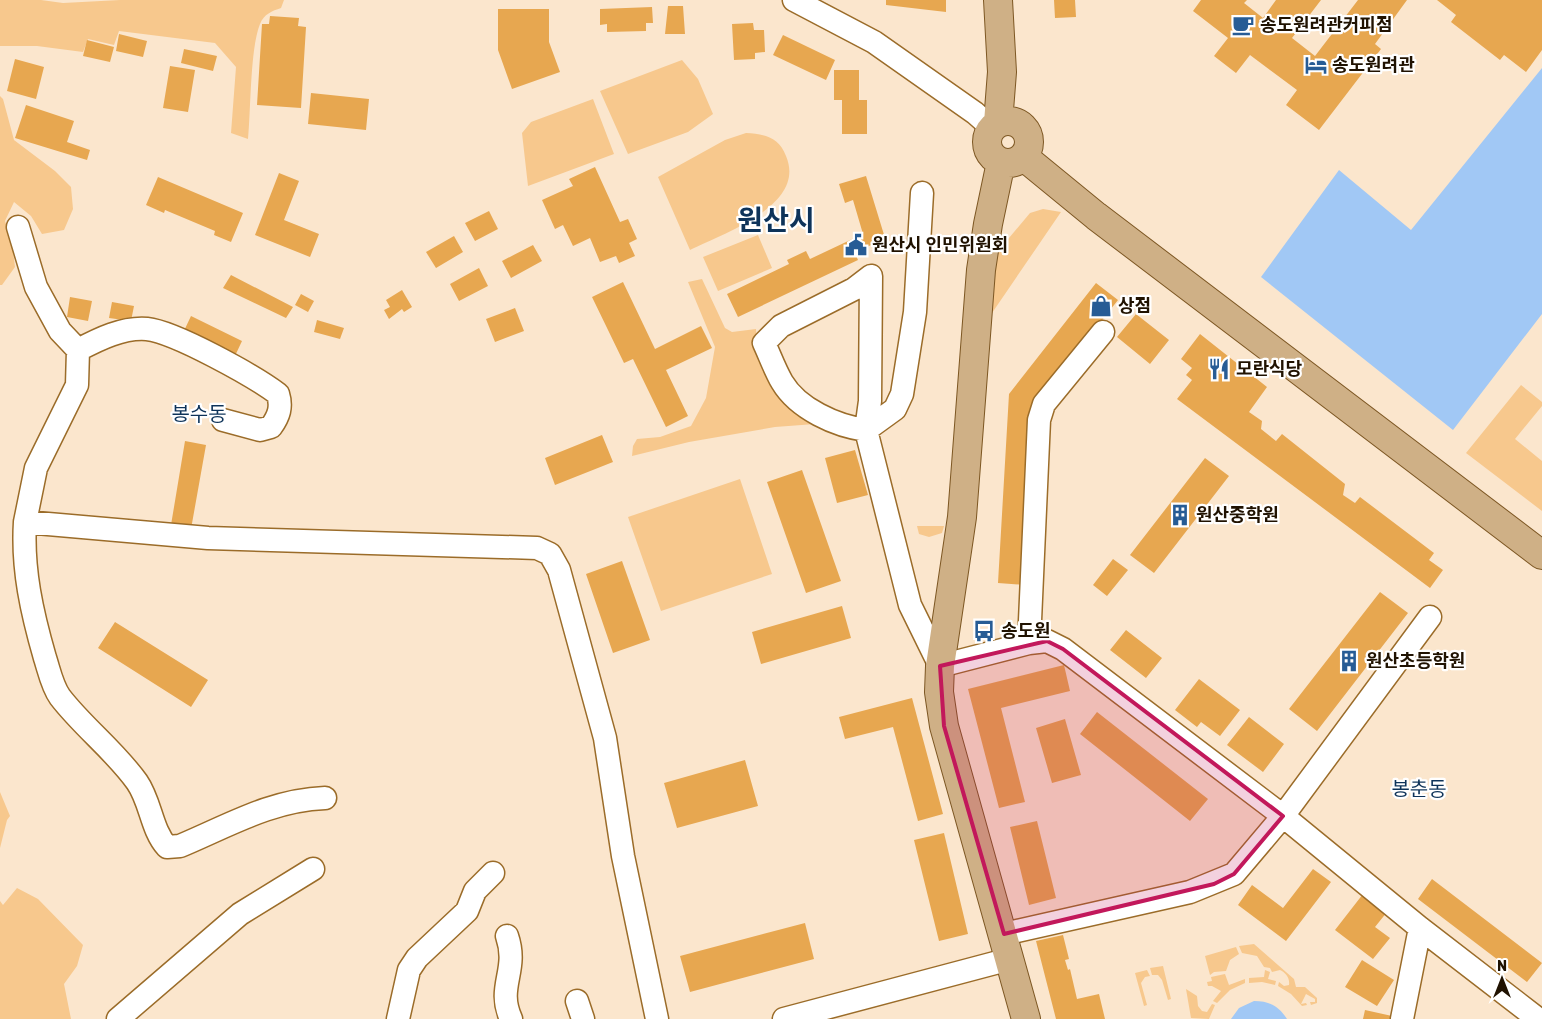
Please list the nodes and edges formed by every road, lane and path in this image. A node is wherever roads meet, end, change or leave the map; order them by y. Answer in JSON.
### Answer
{"nodes":[{"id":1,"x":794,"y":0,"type":"edge"},
{"id":2,"x":998,"y":0,"type":"edge"},
{"id":3,"x":995,"y":126,"type":"junction"},
{"id":4,"x":1012,"y":159,"type":"junction"},
{"id":5,"x":922,"y":193,"type":"dead end"},
{"id":6,"x":18,"y":227,"type":"dead end"},
{"id":7,"x":1103,"y":332,"type":"dead end"},
{"id":8,"x":78,"y":350,"type":"junction"},
{"id":9,"x":223,"y":420,"type":"dead end"},
{"id":10,"x":866,"y":430,"type":"junction"},
{"id":11,"x":25,"y":522,"type":"junction"},
{"id":12,"x":1542,"y":555,"type":"edge"},
{"id":13,"x":1430,"y":617,"type":"dead end"},
{"id":14,"x":1029,"y":643,"type":"junction"},
{"id":15,"x":940,"y":666,"type":"junction"},
{"id":16,"x":325,"y":798,"type":"dead end"},
{"id":17,"x":1283,"y":816,"type":"junction"},
{"id":18,"x":313,"y":870,"type":"dead end"},
{"id":19,"x":493,"y":873,"type":"dead end"},
{"id":20,"x":1420,"y":928,"type":"junction"},
{"id":21,"x":507,"y":936,"type":"dead end"},
{"id":22,"x":1007,"y":947,"type":"junction"},
{"id":23,"x":118,"y":1019,"type":"edge"},
{"id":24,"x":398,"y":1019,"type":"edge"},
{"id":25,"x":511,"y":1019,"type":"edge"},
{"id":26,"x":657,"y":1019,"type":"edge"},
{"id":27,"x":784,"y":1019,"type":"edge"},
{"id":28,"x":1026,"y":1019,"type":"edge"},
{"id":29,"x":1402,"y":1019,"type":"edge"},
{"id":30,"x":1538,"y":1019,"type":"edge"}],
"edges":[{"from":1,"to":3,"type":"street"},
{"from":2,"to":3,"type":"main road"},
{"from":3,"to":4,"type":"main road"},
{"from":3,"to":4,"type":"main road"},
{"from":4,"to":12,"type":"main road"},
{"from":4,"to":15,"type":"main road"},
{"from":5,"to":10,"type":"street"},
{"from":6,"to":8,"type":"street"},
{"from":7,"to":14,"type":"street"},
{"from":8,"to":9,"type":"street"},
{"from":8,"to":11,"type":"street"},
{"from":10,"to":10,"type":"street"},
{"from":10,"to":15,"type":"street"},
{"from":11,"to":16,"type":"street"},
{"from":11,"to":26,"type":"street"},
{"from":13,"to":17,"type":"street"},
{"from":14,"to":15,"type":"street"},
{"from":14,"to":17,"type":"street"},
{"from":15,"to":22,"type":"main road"},
{"from":17,"to":20,"type":"street"},
{"from":17,"to":22,"type":"street"},
{"from":18,"to":23,"type":"street"},
{"from":19,"to":24,"type":"street"},
{"from":20,"to":29,"type":"street"},
{"from":20,"to":30,"type":"street"},
{"from":21,"to":25,"type":"street"},
{"from":22,"to":27,"type":"street"},
{"from":22,"to":28,"type":"main road"}]}
